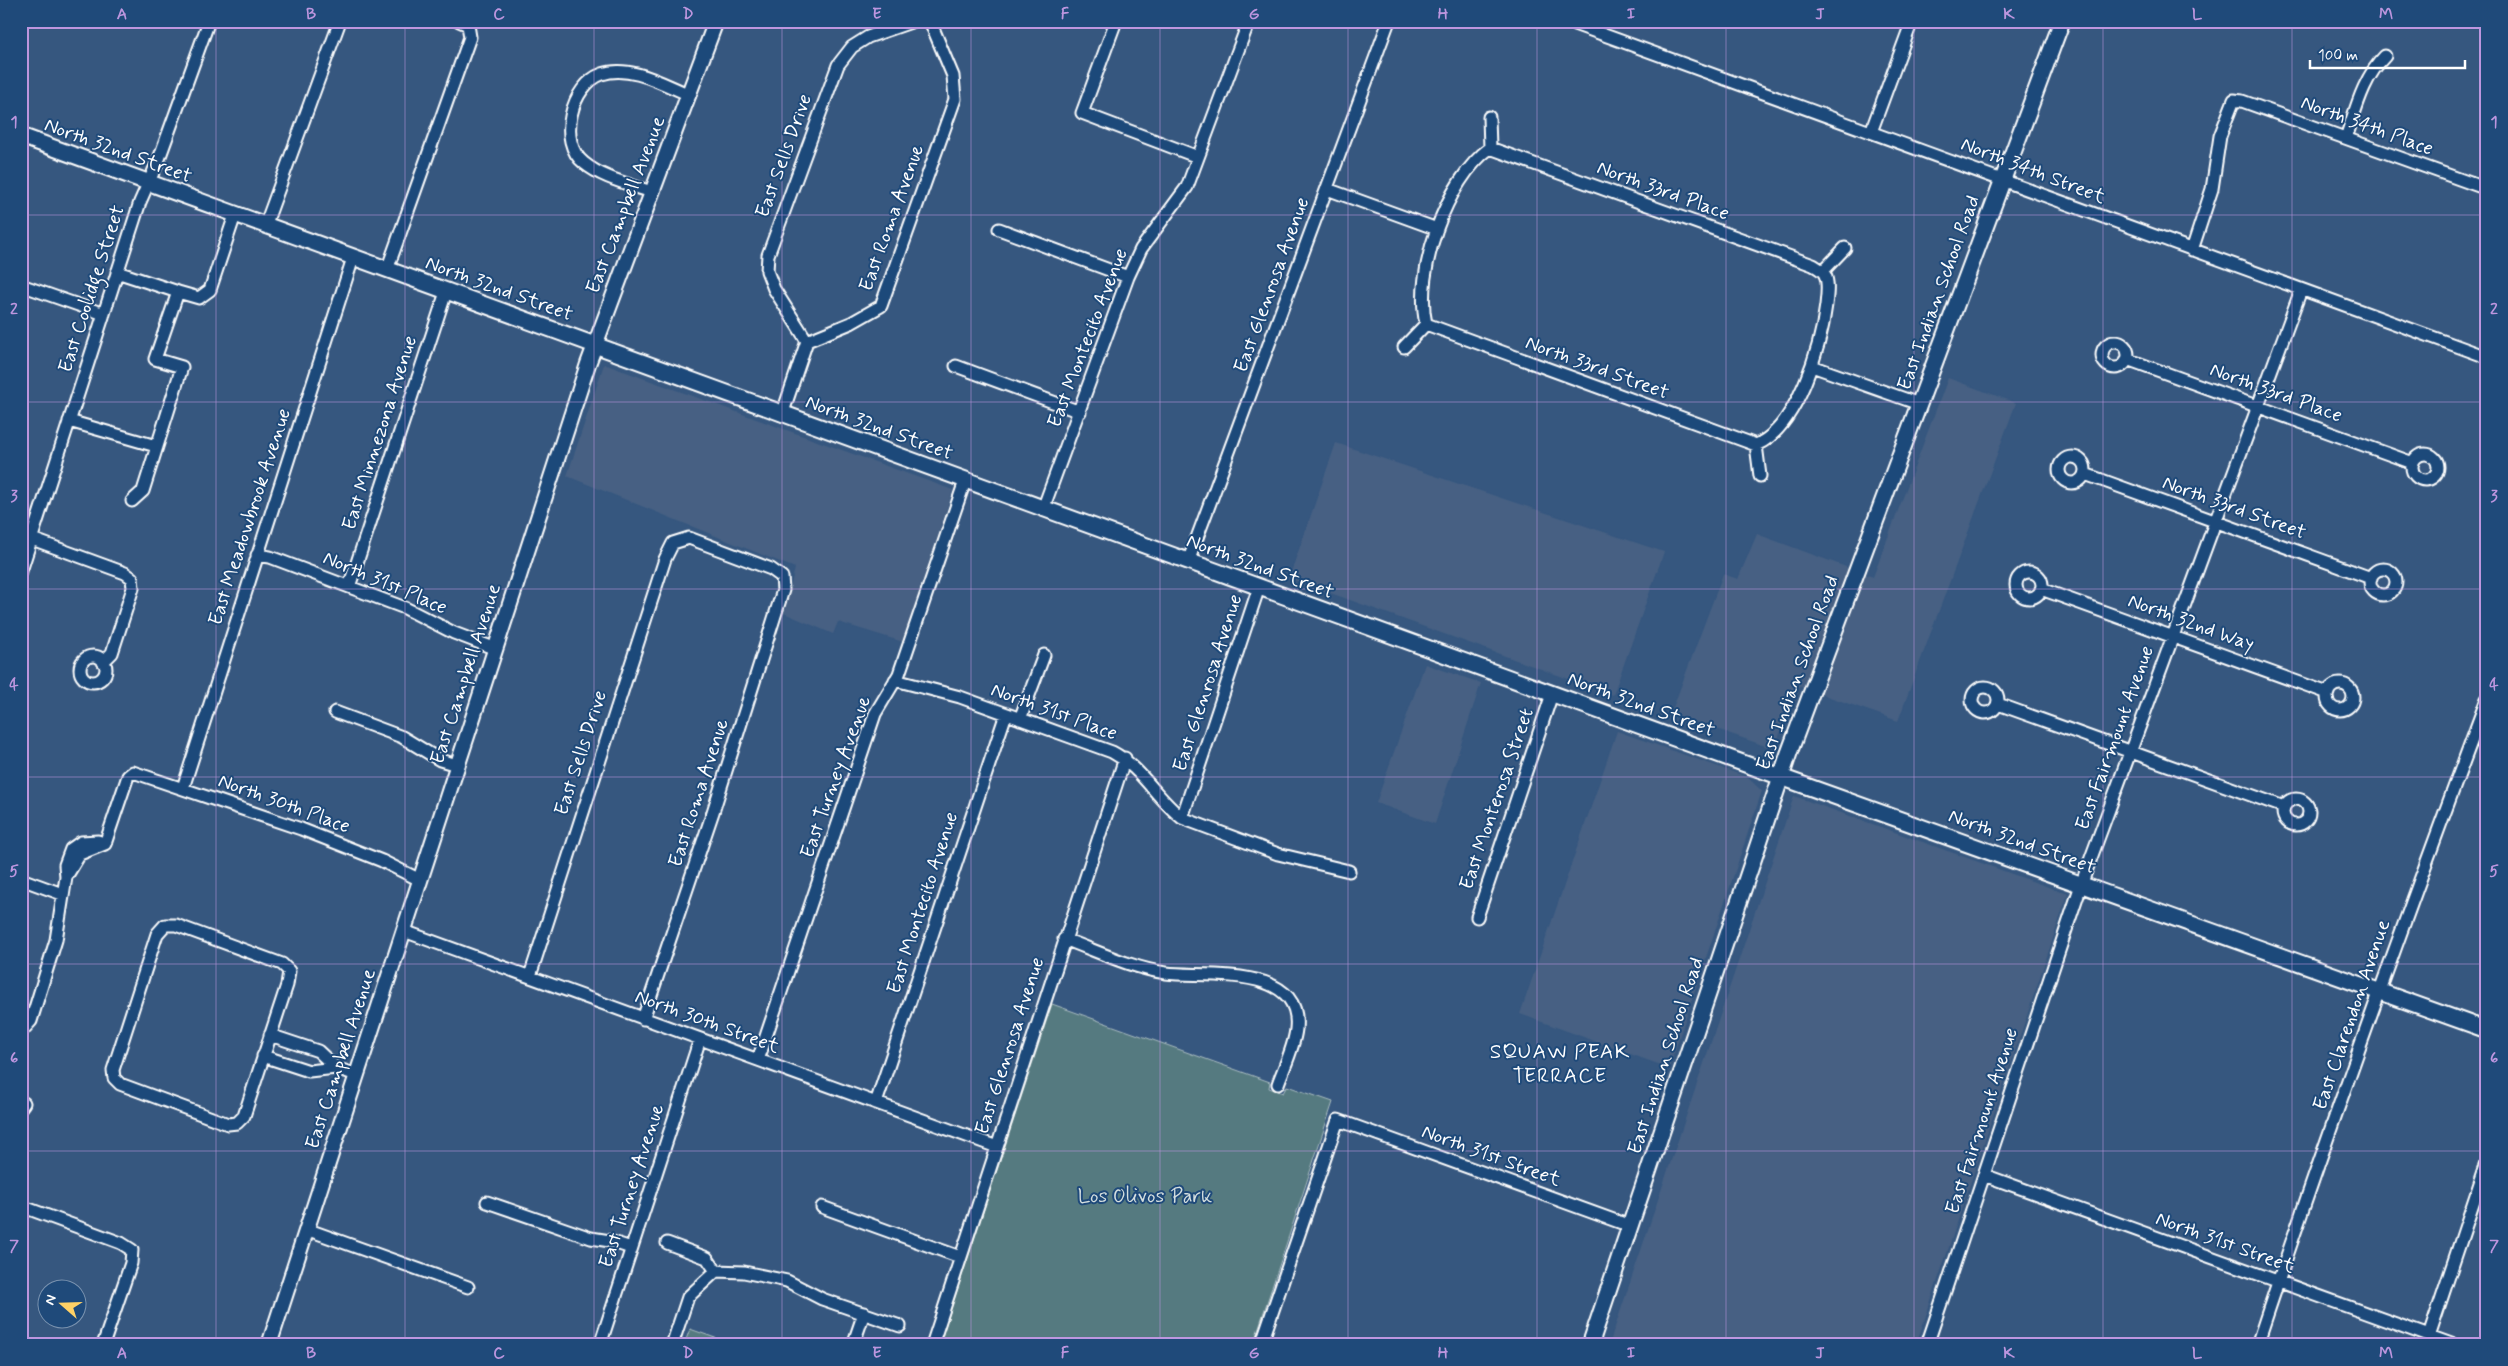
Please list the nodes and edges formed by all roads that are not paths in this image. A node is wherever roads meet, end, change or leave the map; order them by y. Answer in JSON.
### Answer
{"nodes":[{"id":1,"x":209,"y":21,"type":"edge"},
{"id":2,"x":340,"y":21,"type":"edge"},
{"id":3,"x":716,"y":21,"type":"edge"},
{"id":4,"x":914,"y":21,"type":"edge"},
{"id":5,"x":930,"y":21,"type":"edge"},
{"id":6,"x":1249,"y":21,"type":"edge"},
{"id":7,"x":1390,"y":21,"type":"edge"},
{"id":8,"x":1566,"y":21,"type":"edge"},
{"id":9,"x":1912,"y":21,"type":"edge"},
{"id":10,"x":2062,"y":21,"type":"edge"},
{"id":11,"x":464,"y":23,"type":"edge"},
{"id":12,"x":1111,"y":23,"type":"edge"},
{"id":13,"x":2385,"y":56,"type":"dead end"},
{"id":14,"x":690,"y":95,"type":"junction"},
{"id":15,"x":1489,"y":117,"type":"dead end"},
{"id":16,"x":1872,"y":132,"type":"junction"},
{"id":17,"x":21,"y":136,"type":"edge"},
{"id":18,"x":2346,"y":138,"type":"junction"},
{"id":19,"x":1490,"y":148,"type":"junction"},
{"id":20,"x":1198,"y":157,"type":"junction"},
{"id":21,"x":2003,"y":180,"type":"junction"},
{"id":22,"x":148,"y":183,"type":"junction"},
{"id":23,"x":1327,"y":189,"type":"junction"},
{"id":24,"x":2487,"y":189,"type":"edge"},
{"id":25,"x":651,"y":192,"type":"junction"},
{"id":26,"x":235,"y":215,"type":"junction"},
{"id":27,"x":264,"y":226,"type":"junction"},
{"id":28,"x":999,"y":228,"type":"dead end"},
{"id":29,"x":1437,"y":229,"type":"junction"},
{"id":30,"x":1845,"y":248,"type":"dead end"},
{"id":31,"x":2192,"y":250,"type":"junction"},
{"id":32,"x":353,"y":258,"type":"junction"},
{"id":33,"x":387,"y":270,"type":"junction"},
{"id":34,"x":1823,"y":271,"type":"junction"},
{"id":35,"x":117,"y":272,"type":"junction"},
{"id":36,"x":1128,"y":276,"type":"junction"},
{"id":37,"x":21,"y":285,"type":"edge"},
{"id":38,"x":2301,"y":290,"type":"junction"},
{"id":39,"x":178,"y":292,"type":"junction"},
{"id":40,"x":446,"y":292,"type":"junction"},
{"id":41,"x":104,"y":314,"type":"junction"},
{"id":42,"x":1426,"y":324,"type":"junction"},
{"id":43,"x":807,"y":340,"type":"junction"},
{"id":44,"x":595,"y":346,"type":"junction"},
{"id":45,"x":1404,"y":347,"type":"dead end"},
{"id":46,"x":2486,"y":354,"type":"edge"},
{"id":47,"x":2127,"y":358,"type":"dead end"},
{"id":48,"x":956,"y":366,"type":"dead end"},
{"id":49,"x":1812,"y":366,"type":"junction"},
{"id":50,"x":1919,"y":404,"type":"junction"},
{"id":51,"x":2258,"y":407,"type":"junction"},
{"id":52,"x":1080,"y":412,"type":"junction"},
{"id":53,"x":782,"y":415,"type":"junction"},
{"id":54,"x":69,"y":421,"type":"junction"},
{"id":55,"x":1756,"y":445,"type":"junction"},
{"id":56,"x":156,"y":446,"type":"junction"},
{"id":57,"x":2413,"y":463,"type":"dead end"},
{"id":58,"x":2084,"y":474,"type":"dead end"},
{"id":59,"x":1760,"y":476,"type":"dead end"},
{"id":60,"x":965,"y":481,"type":"junction"},
{"id":61,"x":132,"y":501,"type":"dead end"},
{"id":62,"x":1043,"y":509,"type":"junction"},
{"id":63,"x":2215,"y":522,"type":"junction"},
{"id":64,"x":32,"y":539,"type":"junction"},
{"id":65,"x":673,"y":543,"type":"joint"},
{"id":66,"x":258,"y":555,"type":"junction"},
{"id":67,"x":1188,"y":562,"type":"junction"},
{"id":68,"x":21,"y":571,"type":"edge"},
{"id":69,"x":2371,"y":578,"type":"dead end"},
{"id":70,"x":349,"y":587,"type":"junction"},
{"id":71,"x":1259,"y":587,"type":"junction"},
{"id":72,"x":2041,"y":589,"type":"dead end"},
{"id":73,"x":2173,"y":636,"type":"junction"},
{"id":74,"x":496,"y":649,"type":"junction"},
{"id":75,"x":1044,"y":654,"type":"dead end"},
{"id":76,"x":103,"y":662,"type":"dead end"},
{"id":77,"x":894,"y":680,"type":"junction"},
{"id":78,"x":2328,"y":693,"type":"dead end"},
{"id":79,"x":1552,"y":694,"type":"junction"},
{"id":80,"x":2487,"y":699,"type":"edge"},
{"id":81,"x":1998,"y":704,"type":"dead end"},
{"id":82,"x":335,"y":712,"type":"dead end"},
{"id":83,"x":1006,"y":714,"type":"junction"},
{"id":84,"x":1020,"y":719,"type":"junction"},
{"id":85,"x":2130,"y":753,"type":"junction"},
{"id":86,"x":1124,"y":758,"type":"junction"},
{"id":87,"x":457,"y":765,"type":"junction"},
{"id":88,"x":1781,"y":777,"type":"junction"},
{"id":89,"x":183,"y":788,"type":"junction"},
{"id":90,"x":2284,"y":807,"type":"dead end"},
{"id":91,"x":1182,"y":818,"type":"junction"},
{"id":92,"x":1350,"y":871,"type":"dead end"},
{"id":93,"x":21,"y":879,"type":"edge"},
{"id":94,"x":420,"y":880,"type":"junction"},
{"id":95,"x":2081,"y":885,"type":"junction"},
{"id":96,"x":62,"y":894,"type":"junction"},
{"id":97,"x":1477,"y":917,"type":"dead end"},
{"id":98,"x":404,"y":931,"type":"junction"},
{"id":99,"x":1064,"y":940,"type":"junction"},
{"id":100,"x":530,"y":976,"type":"junction"},
{"id":101,"x":2379,"y":991,"type":"junction"},
{"id":102,"x":643,"y":1019,"type":"junction"},
{"id":103,"x":2487,"y":1030,"type":"edge"},
{"id":104,"x":22,"y":1032,"type":"edge"},
{"id":105,"x":270,"y":1035,"type":"junction"},
{"id":106,"x":700,"y":1039,"type":"junction"},
{"id":107,"x":304,"y":1046,"type":"junction"},
{"id":108,"x":263,"y":1056,"type":"junction"},
{"id":109,"x":758,"y":1060,"type":"junction"},
{"id":110,"x":297,"y":1068,"type":"junction"},
{"id":111,"x":336,"y":1068,"type":"junction"},
{"id":112,"x":357,"y":1075,"type":"junction"},
{"id":113,"x":1278,"y":1084,"type":"dead end"},
{"id":114,"x":876,"y":1103,"type":"junction"},
{"id":115,"x":997,"y":1147,"type":"junction"},
{"id":116,"x":2487,"y":1162,"type":"edge"},
{"id":117,"x":1984,"y":1175,"type":"junction"},
{"id":118,"x":487,"y":1202,"type":"dead end"},
{"id":119,"x":21,"y":1206,"type":"edge"},
{"id":120,"x":822,"y":1207,"type":"dead end"},
{"id":121,"x":1630,"y":1226,"type":"junction"},
{"id":122,"x":306,"y":1229,"type":"junction"},
{"id":123,"x":667,"y":1242,"type":"dead end"},
{"id":124,"x":631,"y":1248,"type":"junction"},
{"id":125,"x":960,"y":1257,"type":"junction"},
{"id":126,"x":716,"y":1271,"type":"junction"},
{"id":127,"x":2278,"y":1282,"type":"junction"},
{"id":128,"x":468,"y":1287,"type":"dead end"},
{"id":129,"x":864,"y":1314,"type":"junction"},
{"id":130,"x":900,"y":1326,"type":"dead end"},
{"id":131,"x":2429,"y":1336,"type":"junction"},
{"id":132,"x":103,"y":1345,"type":"edge"},
{"id":133,"x":269,"y":1345,"type":"edge"},
{"id":134,"x":600,"y":1345,"type":"edge"},
{"id":135,"x":672,"y":1345,"type":"edge"},
{"id":136,"x":853,"y":1345,"type":"edge"},
{"id":137,"x":932,"y":1345,"type":"edge"},
{"id":138,"x":1261,"y":1345,"type":"edge"},
{"id":139,"x":1590,"y":1345,"type":"edge"},
{"id":140,"x":1927,"y":1345,"type":"edge"},
{"id":141,"x":2257,"y":1345,"type":"edge"},
{"id":142,"x":2454,"y":1345,"type":"edge"}],
"edges":[{"from":1,"to":22,"type":"street","name":"East Coolidge Street"},
{"from":2,"to":27,"type":"street"},
{"from":3,"to":14,"type":"street","name":"East Campbell Avenue"},
{"from":4,"to":43,"type":"street","name":"East Sells Drive"},
{"from":5,"to":43,"type":"street","name":"East Roma Avenue"},
{"from":6,"to":20,"type":"street","name":"East Montecito Avenue"},
{"from":7,"to":23,"type":"street","name":"East Glenrosa Avenue"},
{"from":8,"to":16,"type":"street","name":"North 34th Street"},
{"from":9,"to":16,"type":"street"},
{"from":10,"to":21,"type":"main road","name":"East Indian School Road"},
{"from":11,"to":33,"type":"street"},
{"from":12,"to":20,"type":"street"},
{"from":13,"to":18,"type":"street"},
{"from":14,"to":25,"type":"street","name":"East Campbell Avenue"},
{"from":14,"to":25,"type":"street"},
{"from":15,"to":19,"type":"street"},
{"from":16,"to":21,"type":"street","name":"North 34th Street"},
{"from":17,"to":22,"type":"main road","name":"North 32nd Street"},
{"from":18,"to":24,"type":"street","name":"North 34th Place"},
{"from":18,"to":31,"type":"street","name":"North 34th Place"},
{"from":19,"to":29,"type":"street"},
{"from":19,"to":34,"type":"street","name":"North 33rd Place"},
{"from":20,"to":36,"type":"street","name":"East Montecito Avenue"},
{"from":21,"to":31,"type":"street","name":"North 34th Street"},
{"from":21,"to":50,"type":"main road","name":"East Indian School Road"},
{"from":22,"to":26,"type":"main road","name":"North 32nd Street"},
{"from":22,"to":35,"type":"street","name":"East Coolidge Street"},
{"from":23,"to":29,"type":"street"},
{"from":23,"to":67,"type":"street","name":"East Glenrosa Avenue"},
{"from":25,"to":44,"type":"street","name":"East Campbell Avenue"},
{"from":26,"to":27,"type":"main road","name":"North 32nd Street"},
{"from":26,"to":39,"type":"street"},
{"from":27,"to":32,"type":"main road","name":"North 32nd Street"},
{"from":28,"to":36,"type":"street"},
{"from":29,"to":42,"type":"street"},
{"from":30,"to":34,"type":"street"},
{"from":31,"to":38,"type":"street","name":"North 34th Street"},
{"from":32,"to":33,"type":"main road","name":"North 32nd Street"},
{"from":32,"to":66,"type":"street","name":"East Meadowbrook Avenue"},
{"from":33,"to":40,"type":"main road","name":"North 32nd Street"},
{"from":34,"to":49,"type":"street"},
{"from":35,"to":39,"type":"street"},
{"from":35,"to":41,"type":"street","name":"East Coolidge Street"},
{"from":36,"to":52,"type":"street","name":"East Montecito Avenue"},
{"from":37,"to":41,"type":"street"},
{"from":38,"to":46,"type":"street","name":"North 34th Street"},
{"from":38,"to":51,"type":"street","name":"East Fairmount Avenue"},
{"from":39,"to":56,"type":"street"},
{"from":40,"to":44,"type":"main road","name":"North 32nd Street"},
{"from":40,"to":70,"type":"street","name":"East Minnezona Avenue"},
{"from":41,"to":54,"type":"street","name":"East Coolidge Street"},
{"from":42,"to":45,"type":"street"},
{"from":42,"to":55,"type":"street","name":"North 33rd Street"},
{"from":43,"to":53,"type":"street"},
{"from":44,"to":53,"type":"main road","name":"North 32nd Street"},
{"from":44,"to":74,"type":"street","name":"East Campbell Avenue"},
{"from":47,"to":51,"type":"street","name":"North 33rd Place"},
{"from":48,"to":52,"type":"street"},
{"from":49,"to":50,"type":"street"},
{"from":49,"to":55,"type":"street"},
{"from":50,"to":88,"type":"main road","name":"East Indian School Road"},
{"from":51,"to":57,"type":"street","name":"North 33rd Place"},
{"from":51,"to":63,"type":"street","name":"East Fairmount Avenue"},
{"from":52,"to":62,"type":"street","name":"East Montecito Avenue"},
{"from":53,"to":60,"type":"main road","name":"North 32nd Street"},
{"from":54,"to":56,"type":"street"},
{"from":54,"to":64,"type":"street","name":"East Coolidge Street"},
{"from":55,"to":59,"type":"street"},
{"from":56,"to":61,"type":"street"},
{"from":58,"to":63,"type":"street","name":"North 33rd Street"},
{"from":60,"to":62,"type":"main road","name":"North 32nd Street"},
{"from":60,"to":77,"type":"street","name":"East Turney Avenue"},
{"from":62,"to":67,"type":"main road","name":"North 32nd Street"},
{"from":63,"to":69,"type":"street","name":"North 33rd Street"},
{"from":63,"to":73,"type":"street","name":"East Fairmount Avenue"},
{"from":64,"to":68,"type":"street","name":"East Coolidge Street"},
{"from":64,"to":76,"type":"street"},
{"from":65,"to":100,"type":"street","name":"East Sells Drive"},
{"from":65,"to":102,"type":"street","name":"East Roma Avenue"},
{"from":66,"to":70,"type":"street","name":"North 31st Place"},
{"from":66,"to":89,"type":"street","name":"East Meadowbrook Avenue"},
{"from":67,"to":71,"type":"main road","name":"North 32nd Street"},
{"from":70,"to":74,"type":"street","name":"North 31st Place"},
{"from":71,"to":79,"type":"main road","name":"North 32nd Street"},
{"from":71,"to":91,"type":"street","name":"East Glenrosa Avenue"},
{"from":72,"to":73,"type":"street","name":"North 32nd Way"},
{"from":73,"to":78,"type":"street","name":"North 32nd Way"},
{"from":73,"to":85,"type":"street","name":"East Fairmount Avenue"},
{"from":74,"to":87,"type":"street","name":"East Campbell Avenue"},
{"from":75,"to":84,"type":"street"},
{"from":77,"to":83,"type":"street","name":"North 31st Place"},
{"from":77,"to":109,"type":"street","name":"East Turney Avenue"},
{"from":79,"to":88,"type":"main road","name":"North 32nd Street"},
{"from":79,"to":97,"type":"street","name":"East Monterosa Street"},
{"from":80,"to":101,"type":"street","name":"East Clarendon Avenue"},
{"from":81,"to":85,"type":"street"},
{"from":82,"to":87,"type":"street"},
{"from":83,"to":84,"type":"street","name":"North 31st Place"},
{"from":83,"to":114,"type":"street","name":"East Montecito Avenue"},
{"from":84,"to":86,"type":"street","name":"North 31st Place"},
{"from":85,"to":90,"type":"street"},
{"from":85,"to":95,"type":"street","name":"East Fairmount Avenue"},
{"from":86,"to":91,"type":"street","name":"North 31st Place"},
{"from":86,"to":99,"type":"street","name":"East Glenrosa Avenue"},
{"from":87,"to":94,"type":"street","name":"East Campbell Avenue"},
{"from":88,"to":95,"type":"main road","name":"North 32nd Street"},
{"from":88,"to":121,"type":"main road","name":"East Indian School Road"},
{"from":89,"to":94,"type":"street","name":"North 30th Place"},
{"from":89,"to":96,"type":"street","name":"North 30th Place"},
{"from":91,"to":92,"type":"street","name":"North 31st Place"},
{"from":93,"to":96,"type":"street"},
{"from":94,"to":98,"type":"street","name":"East Campbell Avenue"},
{"from":95,"to":101,"type":"main road","name":"North 32nd Street"},
{"from":95,"to":117,"type":"street","name":"East Fairmount Avenue"},
{"from":96,"to":104,"type":"street"},
{"from":98,"to":100,"type":"street","name":"North 30th Street"},
{"from":98,"to":112,"type":"street","name":"East Campbell Avenue"},
{"from":99,"to":113,"type":"street"},
{"from":99,"to":115,"type":"street","name":"East Glenrosa Avenue"},
{"from":100,"to":102,"type":"street","name":"North 30th Street"},
{"from":101,"to":103,"type":"main road","name":"North 32nd Street"},
{"from":101,"to":127,"type":"street","name":"East Clarendon Avenue"},
{"from":102,"to":106,"type":"street","name":"North 30th Street"},
{"from":105,"to":107,"type":"street"},
{"from":105,"to":108,"type":"street"},
{"from":105,"to":108,"type":"street"},
{"from":106,"to":109,"type":"street","name":"North 30th Street"},
{"from":106,"to":124,"type":"street","name":"East Turney Avenue"},
{"from":107,"to":110,"type":"street"},
{"from":107,"to":111,"type":"street"},
{"from":108,"to":110,"type":"street"},
{"from":109,"to":114,"type":"street","name":"North 30th Street"},
{"from":110,"to":111,"type":"street"},
{"from":111,"to":112,"type":"street"},
{"from":112,"to":122,"type":"street","name":"East Campbell Avenue"},
{"from":114,"to":115,"type":"street","name":"North 30th Street"},
{"from":115,"to":125,"type":"street","name":"East Glenrosa Avenue"},
{"from":116,"to":131,"type":"street"},
{"from":117,"to":127,"type":"street","name":"North 31st Street"},
{"from":117,"to":140,"type":"street","name":"East Fairmount Avenue"},
{"from":118,"to":124,"type":"street"},
{"from":119,"to":132,"type":"street"},
{"from":120,"to":125,"type":"street"},
{"from":121,"to":138,"type":"street","name":"North 31st Street"},
{"from":121,"to":139,"type":"main road","name":"East Indian School Road"},
{"from":122,"to":128,"type":"street"},
{"from":122,"to":133,"type":"street","name":"East Campbell Avenue"},
{"from":123,"to":126,"type":"street"},
{"from":124,"to":134,"type":"street","name":"East Turney Avenue"},
{"from":125,"to":137,"type":"street","name":"East Glenrosa Avenue"},
{"from":126,"to":129,"type":"street"},
{"from":126,"to":135,"type":"street"},
{"from":127,"to":131,"type":"street","name":"North 31st Street"},
{"from":127,"to":141,"type":"street","name":"East Clarendon Avenue"},
{"from":129,"to":130,"type":"street"},
{"from":129,"to":136,"type":"street"},
{"from":131,"to":142,"type":"street","name":"North 31st Street"}]}
